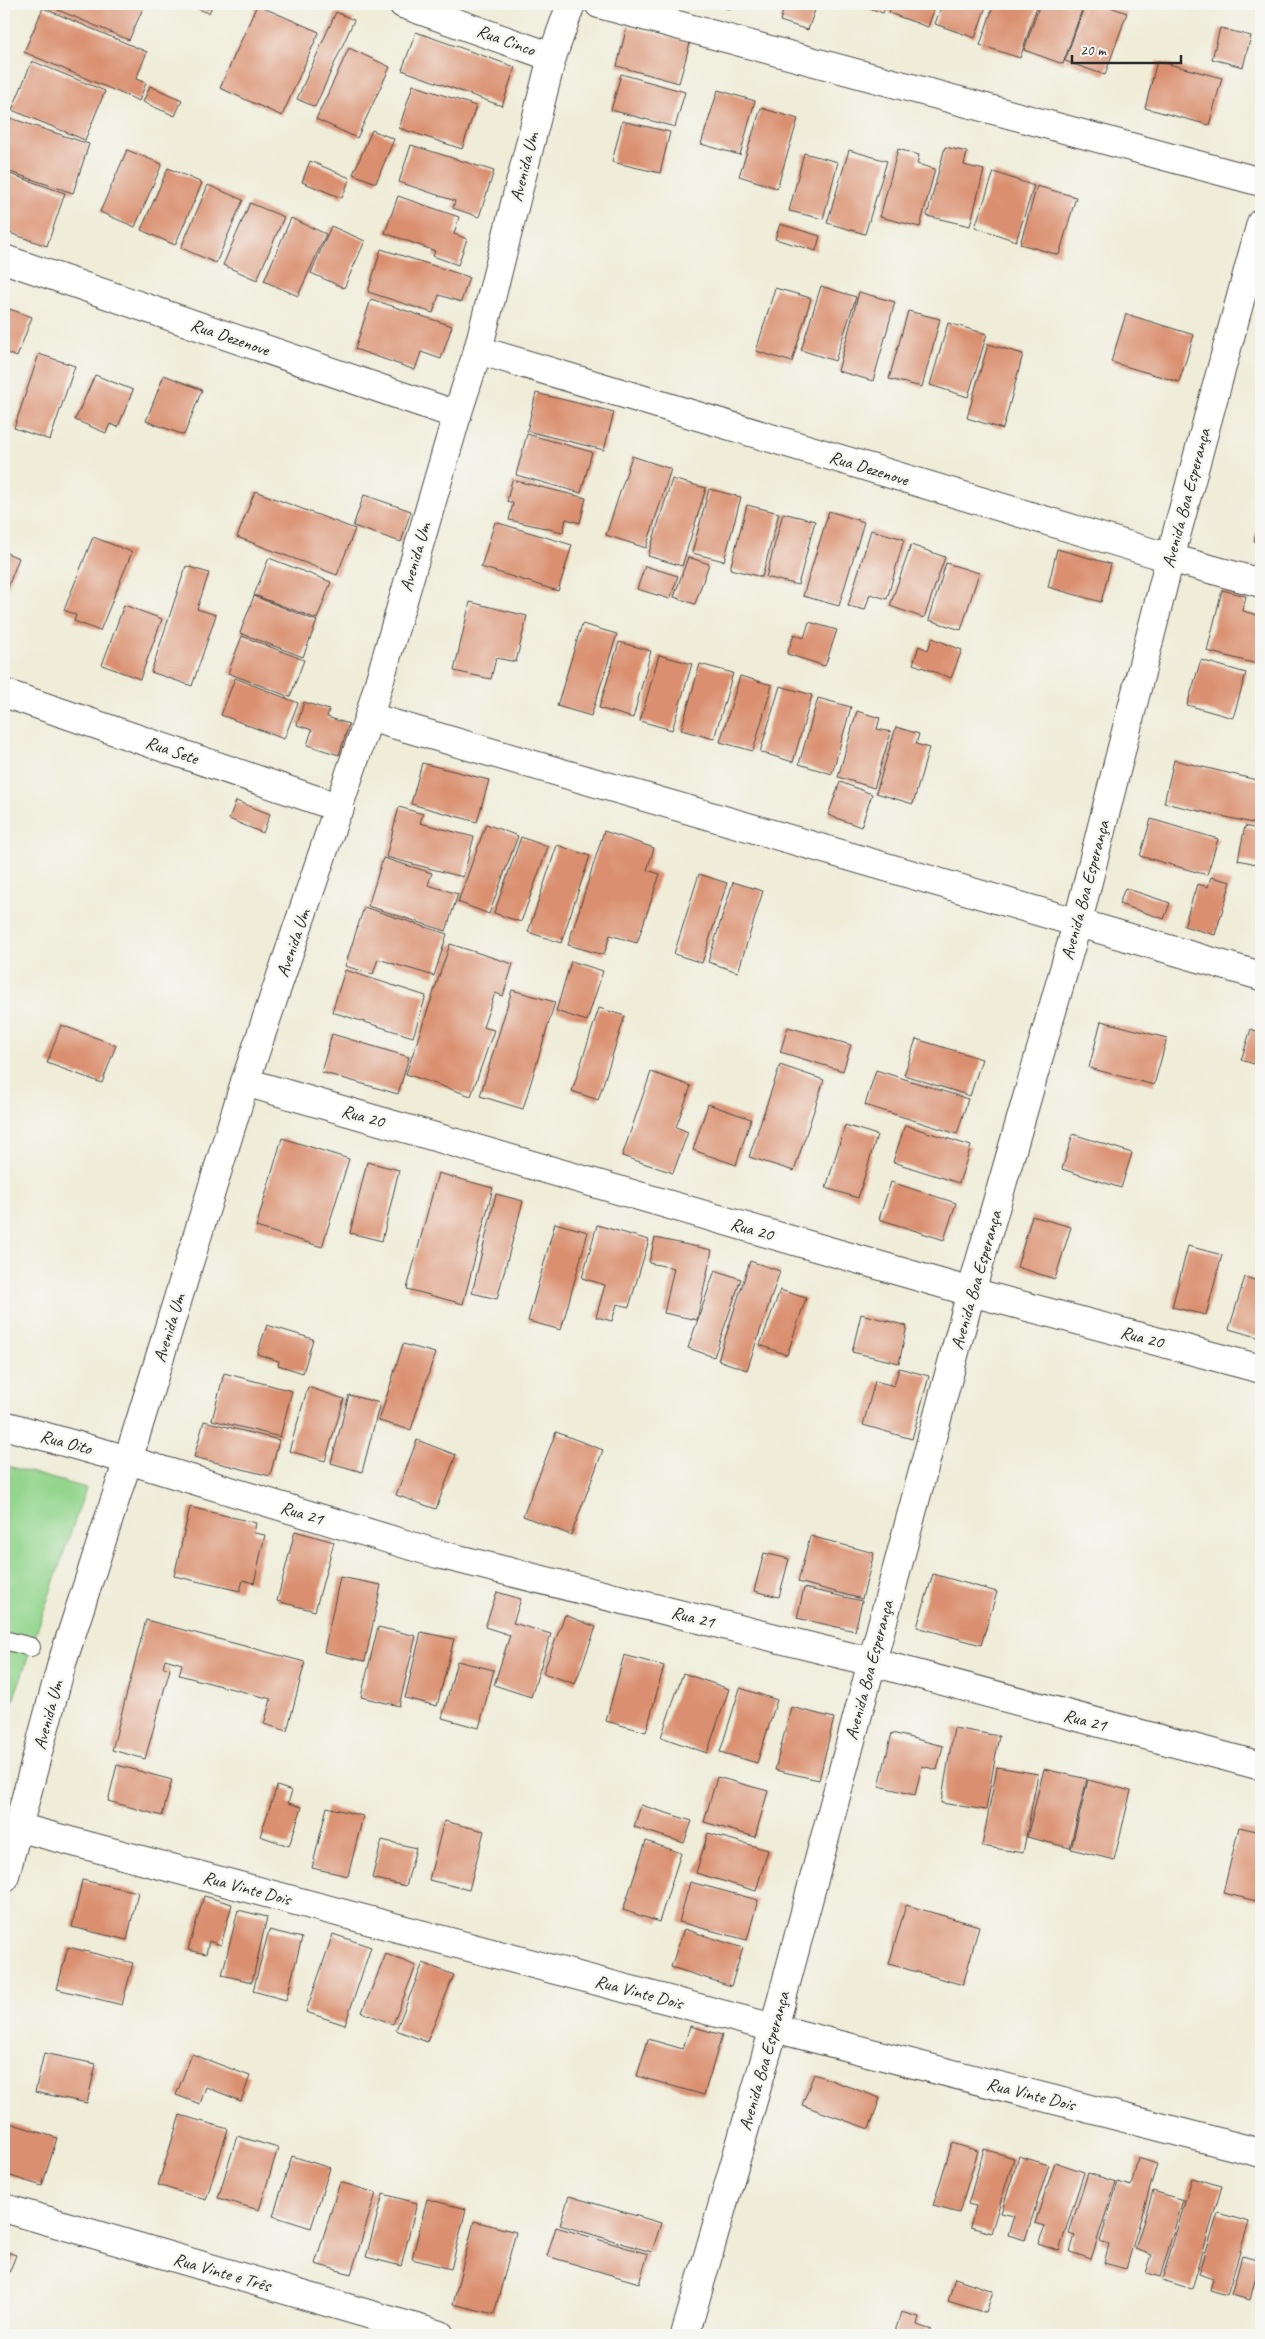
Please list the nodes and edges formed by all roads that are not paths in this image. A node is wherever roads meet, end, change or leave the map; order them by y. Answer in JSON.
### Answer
{"nodes":[{"id":1,"x":404,"y":4,"type":"edge"},
{"id":2,"x":571,"y":4,"type":"edge"},
{"id":3,"x":599,"y":4,"type":"edge"},
{"id":4,"x":552,"y":57,"type":"junction"},
{"id":5,"x":1261,"y":182,"type":"edge"},
{"id":6,"x":1261,"y":223,"type":"edge"},
{"id":7,"x":4,"y":259,"type":"edge"},
{"id":8,"x":478,"y":350,"type":"junction"},
{"id":9,"x":456,"y":415,"type":"junction"},
{"id":10,"x":1170,"y":558,"type":"junction"},
{"id":11,"x":1261,"y":583,"type":"edge"},
{"id":12,"x":4,"y":693,"type":"edge"},
{"id":13,"x":369,"y":717,"type":"junction"},
{"id":14,"x":340,"y":808,"type":"junction"},
{"id":15,"x":1078,"y":922,"type":"junction"},
{"id":16,"x":1261,"y":976,"type":"edge"},
{"id":17,"x":245,"y":1082,"type":"junction"},
{"id":18,"x":971,"y":1292,"type":"junction"},
{"id":19,"x":1261,"y":1369,"type":"edge"},
{"id":20,"x":4,"y":1425,"type":"edge"},
{"id":21,"x":128,"y":1460,"type":"junction"},
{"id":22,"x":4,"y":1640,"type":"edge"},
{"id":23,"x":31,"y":1646,"type":"dead end"},
{"id":24,"x":872,"y":1662,"type":"junction"},
{"id":25,"x":1261,"y":1766,"type":"edge"},
{"id":26,"x":18,"y":1827,"type":"junction"},
{"id":27,"x":4,"y":1879,"type":"edge"},
{"id":28,"x":774,"y":2028,"type":"junction"},
{"id":29,"x":1261,"y":2154,"type":"edge"},
{"id":30,"x":4,"y":2208,"type":"edge"},
{"id":31,"x":440,"y":2335,"type":"edge"},
{"id":32,"x":685,"y":2335,"type":"edge"}],
"edges":[{"from":1,"to":4,"type":"street","name":"Rua Cinco"},
{"from":2,"to":4,"type":"street","name":"Avenida Um"},
{"from":3,"to":5,"type":"street"},
{"from":4,"to":8,"type":"street","name":"Avenida Um"},
{"from":6,"to":10,"type":"street","name":"Avenida Boa Esperança"},
{"from":7,"to":9,"type":"street","name":"Rua Dezenove"},
{"from":8,"to":9,"type":"street","name":"Avenida Um"},
{"from":8,"to":10,"type":"street","name":"Rua Dezenove"},
{"from":9,"to":13,"type":"street","name":"Avenida Um"},
{"from":10,"to":11,"type":"street","name":"Rua Dezenove"},
{"from":10,"to":15,"type":"street","name":"Avenida Boa Esperança"},
{"from":12,"to":14,"type":"street","name":"Rua Sete"},
{"from":13,"to":14,"type":"street","name":"Avenida Um"},
{"from":13,"to":15,"type":"street"},
{"from":14,"to":17,"type":"street","name":"Avenida Um"},
{"from":15,"to":16,"type":"street"},
{"from":15,"to":18,"type":"street","name":"Avenida Boa Esperança"},
{"from":17,"to":18,"type":"street","name":"Rua 20"},
{"from":17,"to":21,"type":"street","name":"Avenida Um"},
{"from":18,"to":19,"type":"street","name":"Rua 20"},
{"from":18,"to":24,"type":"street","name":"Avenida Boa Esperança"},
{"from":20,"to":21,"type":"street","name":"Rua Oito"},
{"from":21,"to":24,"type":"street","name":"Rua 21"},
{"from":21,"to":26,"type":"street","name":"Avenida Um"},
{"from":22,"to":23,"type":"lane"},
{"from":24,"to":25,"type":"street","name":"Rua 21"},
{"from":24,"to":28,"type":"street","name":"Avenida Boa Esperança"},
{"from":26,"to":27,"type":"street","name":"Avenida Um"},
{"from":26,"to":28,"type":"street","name":"Rua Vinte Dois"},
{"from":28,"to":29,"type":"street","name":"Rua Vinte Dois"},
{"from":28,"to":32,"type":"street","name":"Avenida Boa Esperança"},
{"from":30,"to":31,"type":"street","name":"Rua Vinte e Três"}]}
